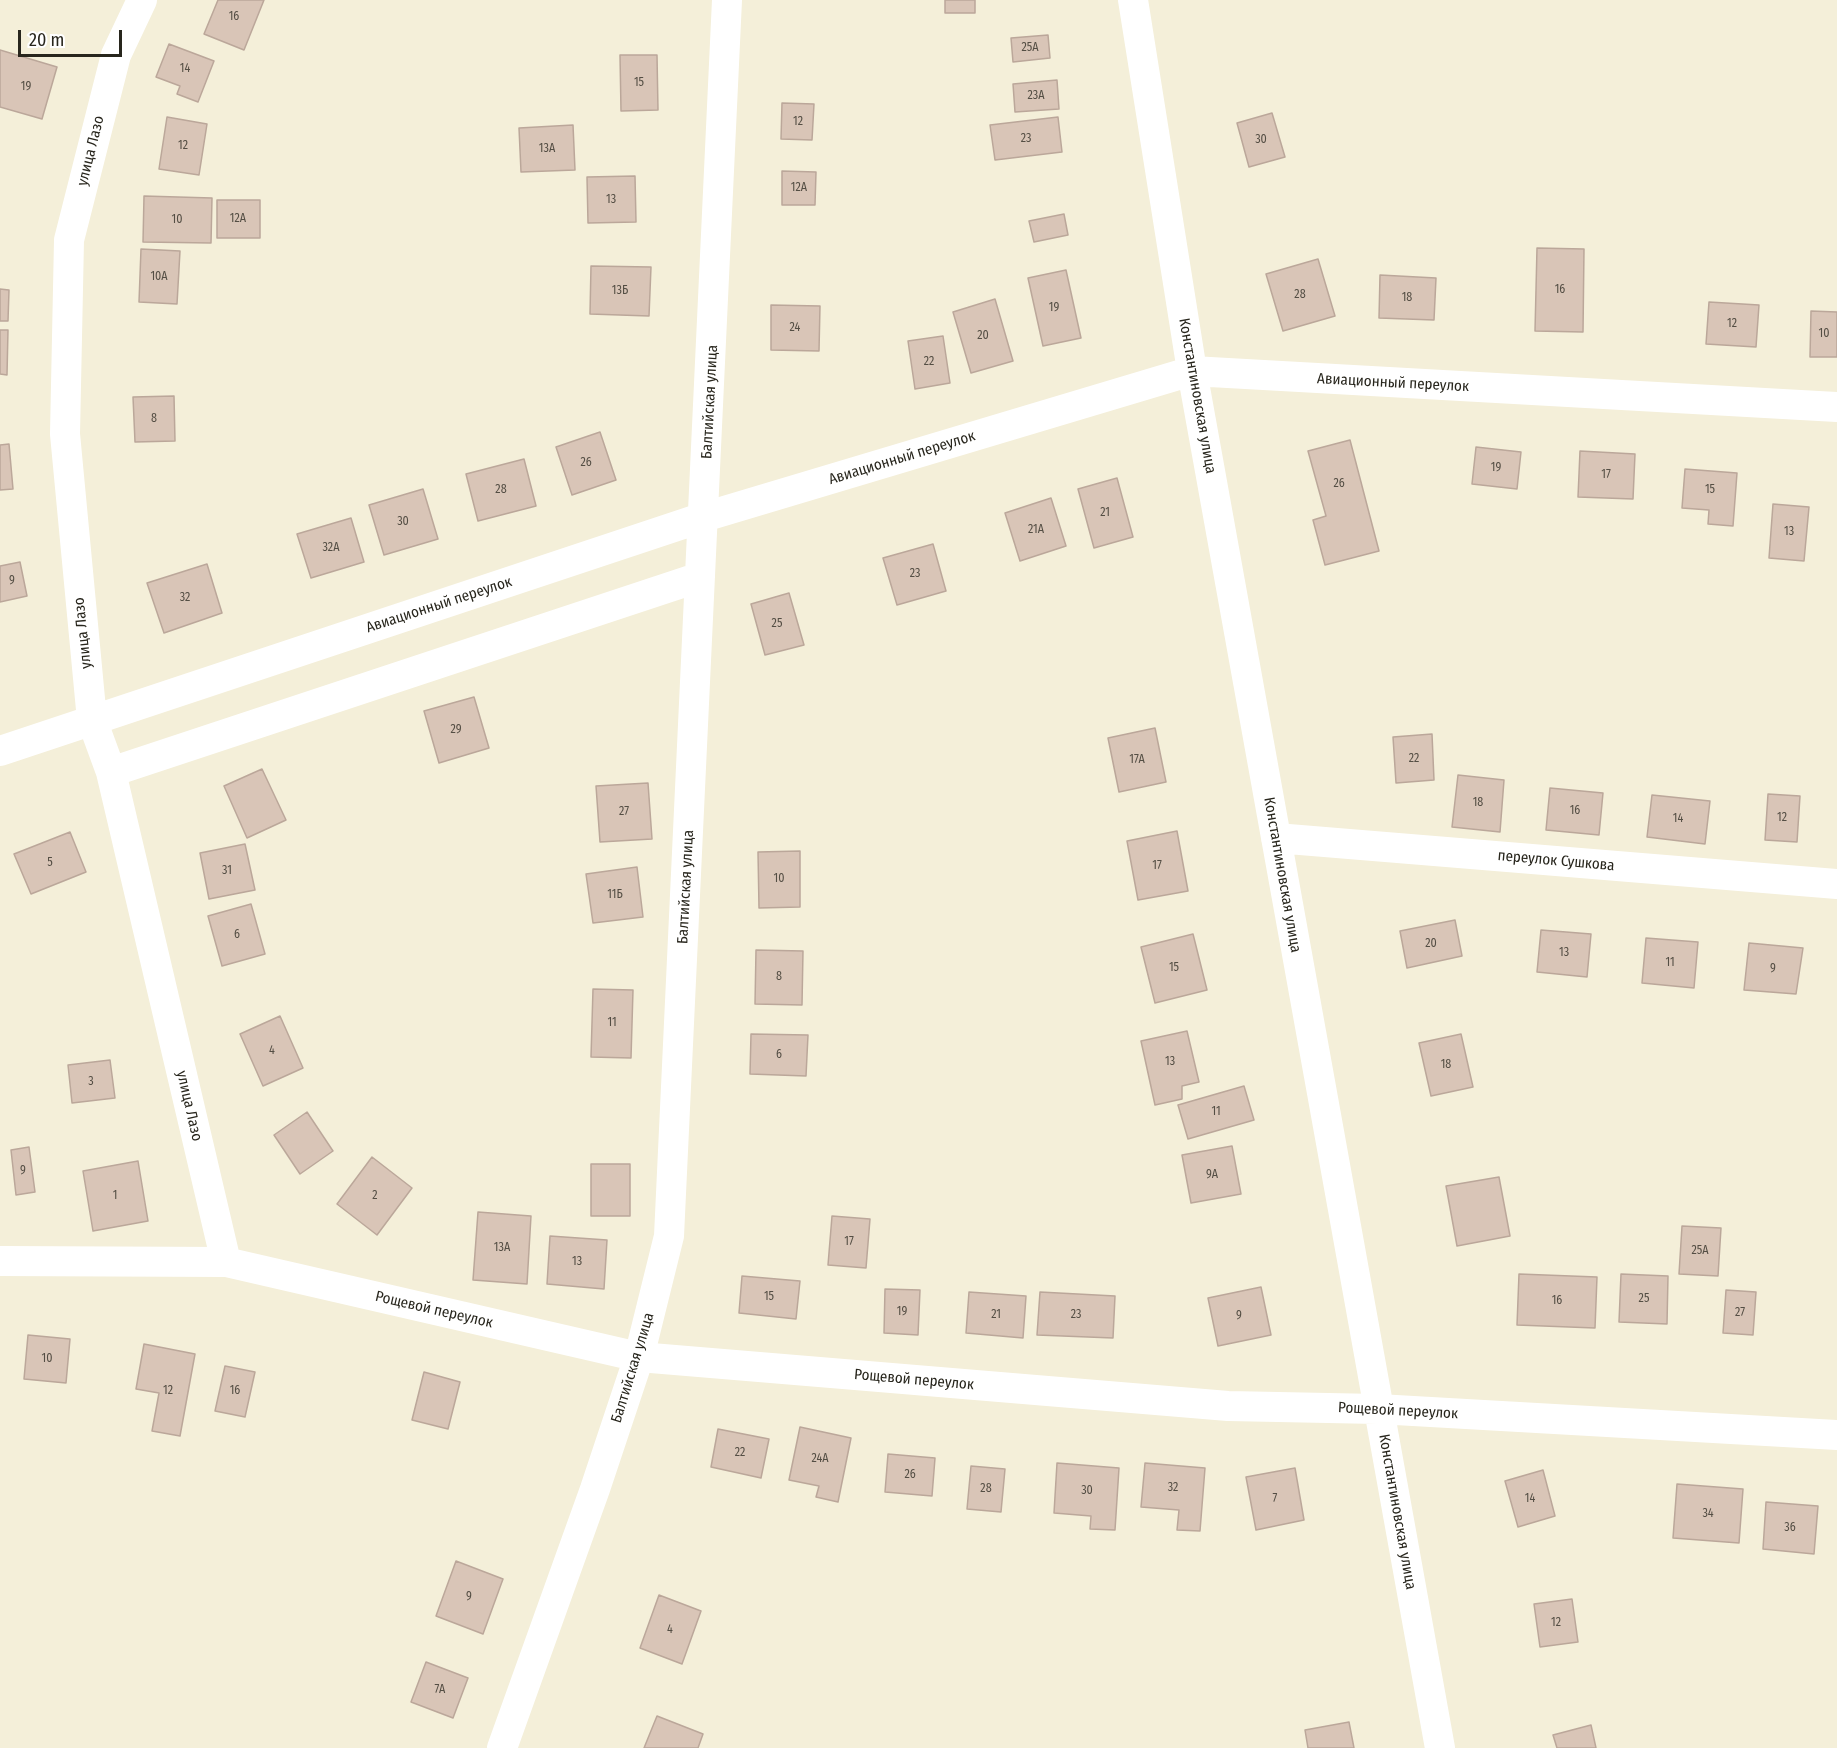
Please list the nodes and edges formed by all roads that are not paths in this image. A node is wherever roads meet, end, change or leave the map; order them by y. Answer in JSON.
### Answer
{"nodes":[{"id":1,"x":142,"y":0,"type":"edge"},
{"id":2,"x":728,"y":0,"type":"edge"},
{"id":3,"x":1133,"y":0,"type":"edge"},
{"id":4,"x":1192,"y":371,"type":"junction"},
{"id":5,"x":1837,"y":407,"type":"edge"},
{"id":6,"x":704,"y":517,"type":"junction"},
{"id":7,"x":700,"y":577,"type":"junction"},
{"id":8,"x":92,"y":720,"type":"junction"},
{"id":9,"x":0,"y":751,"type":"edge"},
{"id":10,"x":111,"y":772,"type":"junction"},
{"id":11,"x":1276,"y":838,"type":"junction"},
{"id":12,"x":1837,"y":884,"type":"edge"},
{"id":13,"x":0,"y":1261,"type":"edge"},
{"id":14,"x":226,"y":1262,"type":"junction"},
{"id":15,"x":639,"y":1357,"type":"junction"},
{"id":16,"x":1378,"y":1409,"type":"junction"},
{"id":17,"x":1837,"y":1435,"type":"edge"},
{"id":18,"x":502,"y":1748,"type":"edge"},
{"id":19,"x":1440,"y":1748,"type":"edge"}],
"edges":[{"from":1,"to":8,"type":"street","name":"улица Лазо"},
{"from":2,"to":6,"type":"street","name":"Балтийская улица"},
{"from":3,"to":4,"type":"street","name":"Константиновская улица"},
{"from":4,"to":5,"type":"street","name":"Авиационный переулок"},
{"from":4,"to":6,"type":"street","name":"Авиационный переулок"},
{"from":4,"to":11,"type":"street","name":"Константиновская улица"},
{"from":6,"to":7,"type":"street","name":"Балтийская улица"},
{"from":6,"to":8,"type":"street","name":"Авиационный переулок"},
{"from":7,"to":10,"type":"street"},
{"from":7,"to":15,"type":"street","name":"Балтийская улица"},
{"from":8,"to":9,"type":"street","name":"Авиационный переулок"},
{"from":8,"to":10,"type":"street","name":"улица Лазо"},
{"from":10,"to":14,"type":"street","name":"улица Лазо"},
{"from":11,"to":12,"type":"street","name":"переулок Сушкова"},
{"from":11,"to":16,"type":"street","name":"Константиновская улица"},
{"from":13,"to":14,"type":"street","name":"Рощевой переулок"},
{"from":14,"to":15,"type":"street","name":"Рощевой переулок"},
{"from":15,"to":16,"type":"street","name":"Рощевой переулок"},
{"from":15,"to":18,"type":"street","name":"Балтийская улица"},
{"from":16,"to":17,"type":"street","name":"Рощевой переулок"},
{"from":16,"to":19,"type":"street","name":"Константиновская улица"}]}
